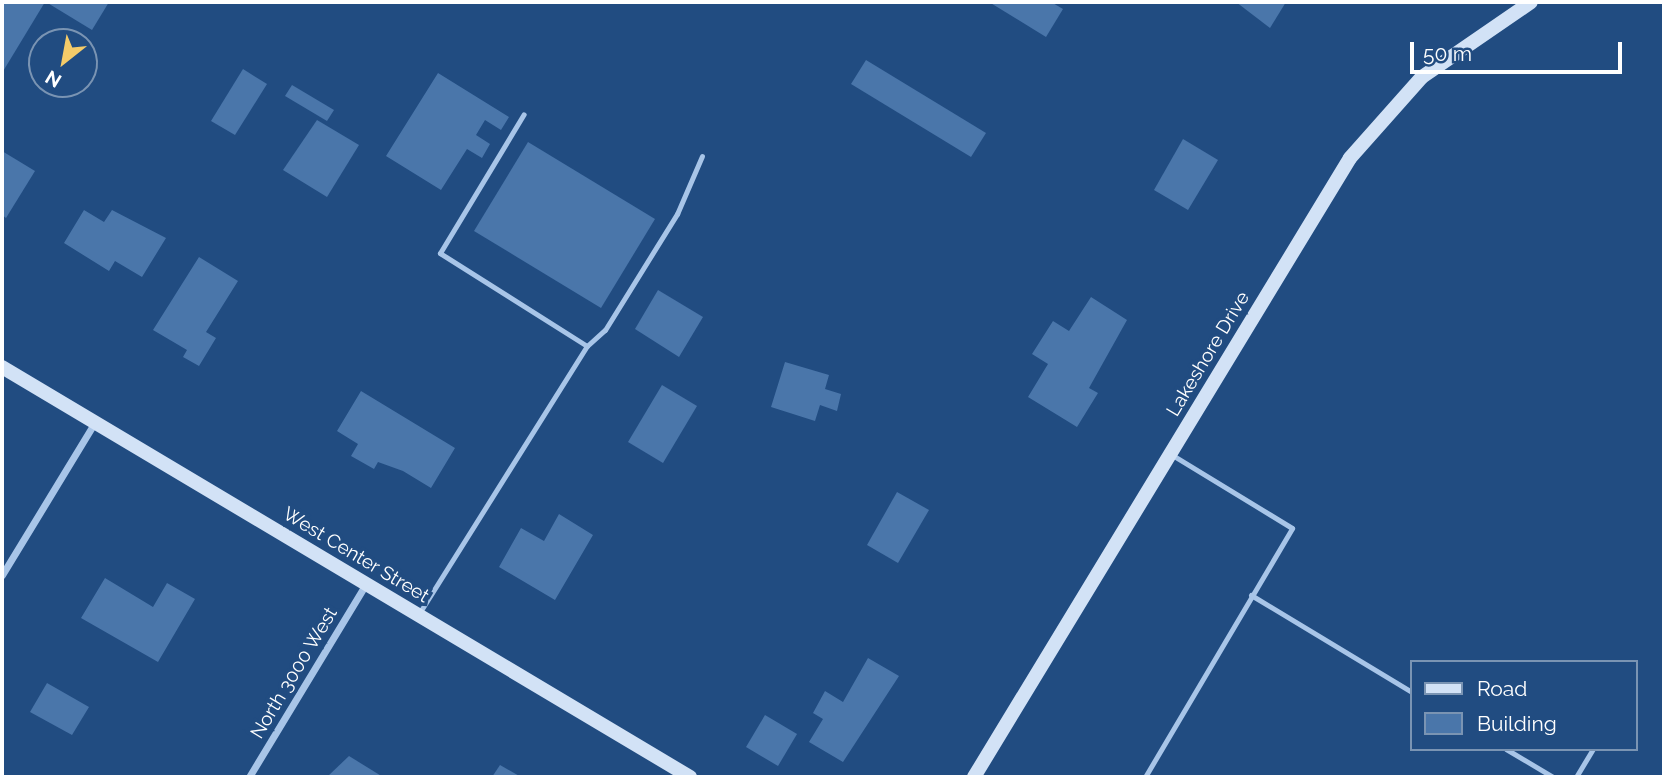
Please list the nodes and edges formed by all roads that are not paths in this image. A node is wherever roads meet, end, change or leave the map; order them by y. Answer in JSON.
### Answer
{"nodes":[{"id":1,"x":1531,"y":2,"type":"edge"},
{"id":2,"x":524,"y":114,"type":"dead end"},
{"id":3,"x":702,"y":156,"type":"dead end"},
{"id":4,"x":587,"y":346,"type":"junction"},
{"id":5,"x":2,"y":367,"type":"edge"},
{"id":6,"x":95,"y":422,"type":"junction"},
{"id":7,"x":1170,"y":454,"type":"junction"},
{"id":8,"x":2,"y":575,"type":"edge"},
{"id":9,"x":366,"y":584,"type":"junction"},
{"id":10,"x":1251,"y":595,"type":"junction"},
{"id":11,"x":418,"y":615,"type":"junction"},
{"id":12,"x":1410,"y":691,"type":"edge"},
{"id":13,"x":1509,"y":751,"type":"edge"},
{"id":14,"x":1592,"y":751,"type":"edge"},
{"id":15,"x":249,"y":777,"type":"edge"},
{"id":16,"x":690,"y":777,"type":"edge"},
{"id":17,"x":974,"y":777,"type":"edge"},
{"id":18,"x":1145,"y":777,"type":"edge"},
{"id":19,"x":1553,"y":777,"type":"edge"},
{"id":20,"x":1576,"y":777,"type":"edge"}],
"edges":[{"from":1,"to":7,"type":"street","name":"Lakeshore Drive"},
{"from":2,"to":4,"type":"lane"},
{"from":3,"to":4,"type":"lane"},
{"from":4,"to":11,"type":"lane"},
{"from":5,"to":6,"type":"street","name":"West Center Street"},
{"from":6,"to":8,"type":"street"},
{"from":6,"to":9,"type":"street","name":"West Center Street"},
{"from":7,"to":10,"type":"lane"},
{"from":7,"to":17,"type":"street","name":"Lakeshore Drive"},
{"from":9,"to":11,"type":"street","name":"West Center Street"},
{"from":9,"to":15,"type":"street","name":"North 3000 West"},
{"from":10,"to":12,"type":"lane"},
{"from":10,"to":18,"type":"lane"},
{"from":11,"to":16,"type":"street","name":"West Center Street"},
{"from":13,"to":19,"type":"lane"},
{"from":14,"to":20,"type":"lane"}]}
